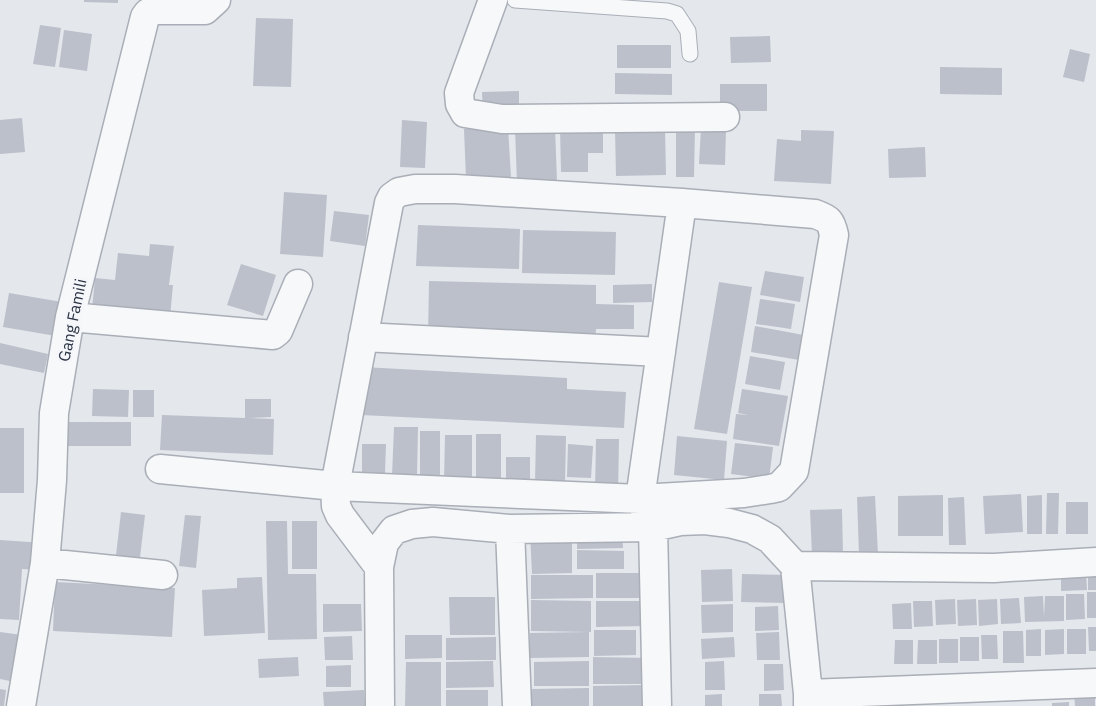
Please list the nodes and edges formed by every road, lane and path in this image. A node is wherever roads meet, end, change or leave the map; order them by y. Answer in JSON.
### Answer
{"nodes":[{"id":1,"x":216,"y":0,"type":"edge"},
{"id":2,"x":493,"y":0,"type":"edge"},
{"id":3,"x":515,"y":0,"type":"edge"},
{"id":4,"x":690,"y":54,"type":"dead end"},
{"id":5,"x":724,"y":117,"type":"dead end"},
{"id":6,"x":682,"y":203,"type":"junction"},
{"id":7,"x":298,"y":284,"type":"dead end"},
{"id":8,"x":70,"y":317,"type":"junction"},
{"id":9,"x":363,"y":337,"type":"junction"},
{"id":10,"x":661,"y":352,"type":"junction"},
{"id":11,"x":160,"y":469,"type":"dead end"},
{"id":12,"x":335,"y":486,"type":"junction"},
{"id":13,"x":640,"y":499,"type":"junction"},
{"id":14,"x":653,"y":527,"type":"junction"},
{"id":15,"x":510,"y":529,"type":"junction"},
{"id":16,"x":1096,"y":562,"type":"edge"},
{"id":17,"x":45,"y":563,"type":"junction"},
{"id":18,"x":795,"y":566,"type":"junction"},
{"id":19,"x":379,"y":567,"type":"junction"},
{"id":20,"x":163,"y":575,"type":"dead end"},
{"id":21,"x":1096,"y":683,"type":"edge"},
{"id":22,"x":808,"y":700,"type":"edge"},
{"id":23,"x":21,"y":706,"type":"edge"},
{"id":24,"x":380,"y":706,"type":"edge"},
{"id":25,"x":517,"y":706,"type":"edge"},
{"id":26,"x":657,"y":706,"type":"edge"}],
"edges":[{"from":1,"to":8,"type":"street","name":"Gang Famili"},
{"from":2,"to":5,"type":"street"},
{"from":3,"to":4,"type":"lane"},
{"from":6,"to":9,"type":"street"},
{"from":6,"to":10,"type":"street"},
{"from":6,"to":13,"type":"street"},
{"from":7,"to":8,"type":"street"},
{"from":8,"to":17,"type":"street","name":"Gang Famili"},
{"from":9,"to":10,"type":"street"},
{"from":9,"to":12,"type":"street"},
{"from":10,"to":13,"type":"street"},
{"from":11,"to":12,"type":"street"},
{"from":12,"to":13,"type":"street"},
{"from":12,"to":19,"type":"street"},
{"from":13,"to":14,"type":"street"},
{"from":14,"to":15,"type":"street"},
{"from":14,"to":18,"type":"street"},
{"from":14,"to":26,"type":"street"},
{"from":15,"to":19,"type":"street"},
{"from":15,"to":25,"type":"street"},
{"from":16,"to":18,"type":"street"},
{"from":17,"to":20,"type":"street"},
{"from":17,"to":23,"type":"street","name":"Gang Famili"},
{"from":18,"to":22,"type":"street"},
{"from":19,"to":24,"type":"street"},
{"from":21,"to":22,"type":"street"}]}
